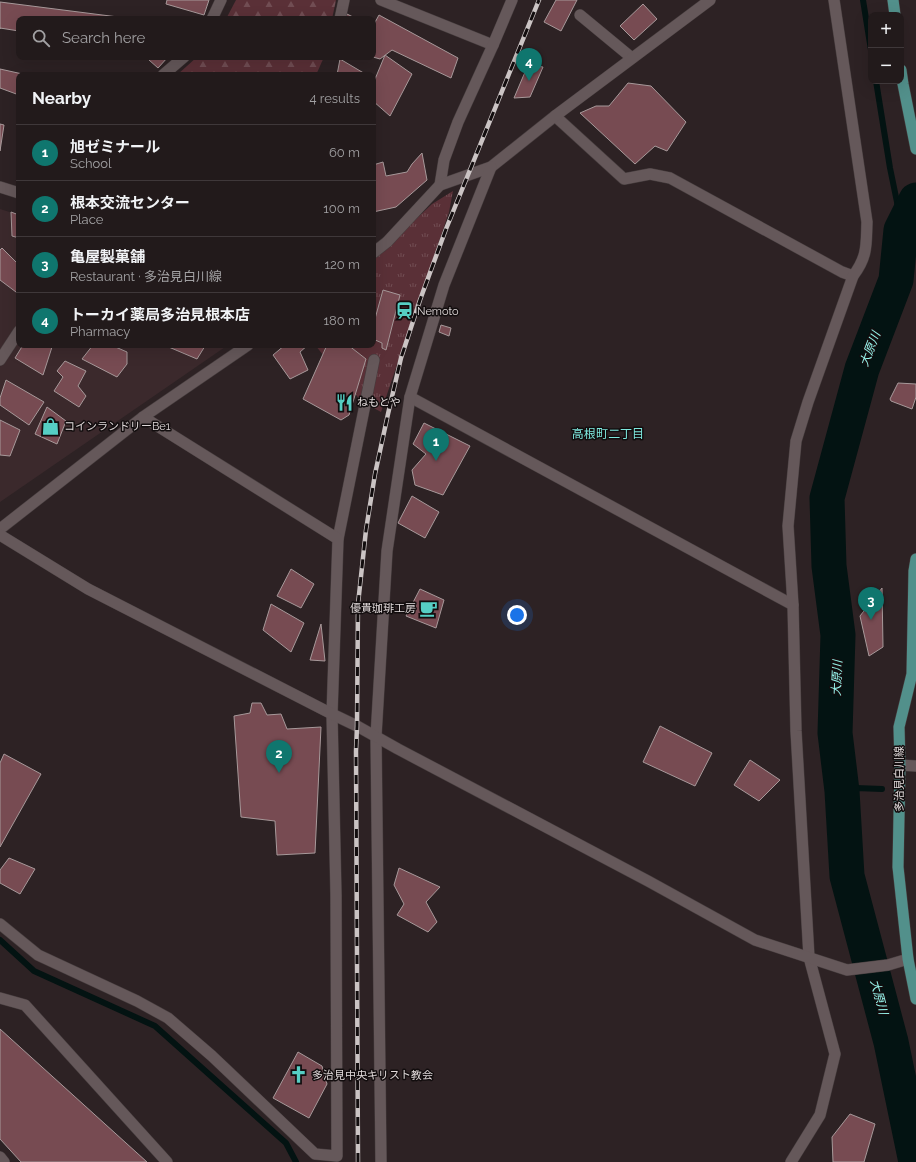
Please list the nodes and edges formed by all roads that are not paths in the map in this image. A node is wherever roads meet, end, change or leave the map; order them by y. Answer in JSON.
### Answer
{"nodes":[{"id":1,"x":221,"y":0,"type":"edge"},
{"id":2,"x":344,"y":0,"type":"edge"},
{"id":3,"x":381,"y":0,"type":"edge"},
{"id":4,"x":512,"y":0,"type":"edge"},
{"id":5,"x":710,"y":0,"type":"edge"},
{"id":6,"x":834,"y":0,"type":"edge"},
{"id":7,"x":893,"y":0,"type":"edge"},
{"id":8,"x":895,"y":12,"type":"edge"},
{"id":9,"x":580,"y":15,"type":"dead end"},
{"id":10,"x":213,"y":16,"type":"edge"},
{"id":11,"x":341,"y":16,"type":"edge"},
{"id":12,"x":493,"y":45,"type":"junction"},
{"id":13,"x":632,"y":58,"type":"junction"},
{"id":14,"x":180,"y":60,"type":"edge"},
{"id":15,"x":166,"y":72,"type":"edge"},
{"id":16,"x":903,"y":84,"type":"edge"},
{"id":17,"x":555,"y":116,"type":"junction"},
{"id":18,"x":916,"y":149,"type":"edge"},
{"id":19,"x":491,"y":167,"type":"junction"},
{"id":20,"x":440,"y":185,"type":"junction"},
{"id":21,"x":0,"y":187,"type":"edge"},
{"id":22,"x":16,"y":192,"type":"edge"},
{"id":23,"x":376,"y":251,"type":"edge"},
{"id":24,"x":853,"y":276,"type":"junction"},
{"id":25,"x":16,"y":336,"type":"edge"},
{"id":26,"x":244,"y":348,"type":"edge"},
{"id":27,"x":0,"y":360,"type":"edge"},
{"id":28,"x":374,"y":360,"type":"dead end"},
{"id":29,"x":410,"y":397,"type":"junction"},
{"id":30,"x":143,"y":417,"type":"junction"},
{"id":31,"x":0,"y":529,"type":"edge"},
{"id":32,"x":0,"y":535,"type":"edge"},
{"id":33,"x":338,"y":538,"type":"junction"},
{"id":34,"x":916,"y":560,"type":"edge"},
{"id":35,"x":793,"y":605,"type":"junction"},
{"id":36,"x":332,"y":714,"type":"junction"},
{"id":37,"x":376,"y":736,"type":"junction"},
{"id":38,"x":900,"y":765,"type":"junction"},
{"id":39,"x":916,"y":766,"type":"edge"},
{"id":40,"x":0,"y":924,"type":"edge"},
{"id":41,"x":809,"y":957,"type":"junction"},
{"id":42,"x":908,"y":959,"type":"junction"},
{"id":43,"x":0,"y":998,"type":"edge"},
{"id":44,"x":916,"y":999,"type":"edge"},
{"id":45,"x":0,"y":1157,"type":"edge"},
{"id":46,"x":4,"y":1162,"type":"edge"},
{"id":47,"x":167,"y":1162,"type":"edge"},
{"id":48,"x":381,"y":1162,"type":"edge"},
{"id":49,"x":791,"y":1162,"type":"edge"}],
"edges":[{"from":1,"to":10,"type":"street"},
{"from":2,"to":11,"type":"street"},
{"from":3,"to":12,"type":"street"},
{"from":4,"to":12,"type":"street"},
{"from":5,"to":13,"type":"street"},
{"from":6,"to":24,"type":"street"},
{"from":7,"to":8,"type":"main road"},
{"from":9,"to":13,"type":"street"},
{"from":12,"to":20,"type":"street"},
{"from":13,"to":17,"type":"street"},
{"from":14,"to":15,"type":"street"},
{"from":16,"to":18,"type":"main road"},
{"from":17,"to":19,"type":"street"},
{"from":17,"to":24,"type":"street"},
{"from":19,"to":20,"type":"street"},
{"from":19,"to":29,"type":"street"},
{"from":20,"to":23,"type":"street"},
{"from":21,"to":22,"type":"street"},
{"from":24,"to":35,"type":"street"},
{"from":25,"to":27,"type":"street"},
{"from":26,"to":30,"type":"street"},
{"from":28,"to":33,"type":"street"},
{"from":29,"to":35,"type":"street"},
{"from":29,"to":37,"type":"street"},
{"from":30,"to":31,"type":"street"},
{"from":30,"to":33,"type":"street"},
{"from":32,"to":36,"type":"street"},
{"from":33,"to":36,"type":"street"},
{"from":34,"to":38,"type":"main road","name":"多治見白川線"},
{"from":35,"to":41,"type":"street"},
{"from":36,"to":37,"type":"street"},
{"from":36,"to":40,"type":"street"},
{"from":37,"to":41,"type":"street"},
{"from":37,"to":48,"type":"street"},
{"from":38,"to":39,"type":"street"},
{"from":38,"to":42,"type":"main road","name":"多治見白川線"},
{"from":41,"to":42,"type":"street"},
{"from":41,"to":49,"type":"street"},
{"from":42,"to":44,"type":"main road","name":"多治見白川線"},
{"from":43,"to":47,"type":"street"},
{"from":45,"to":46,"type":"street"}]}
